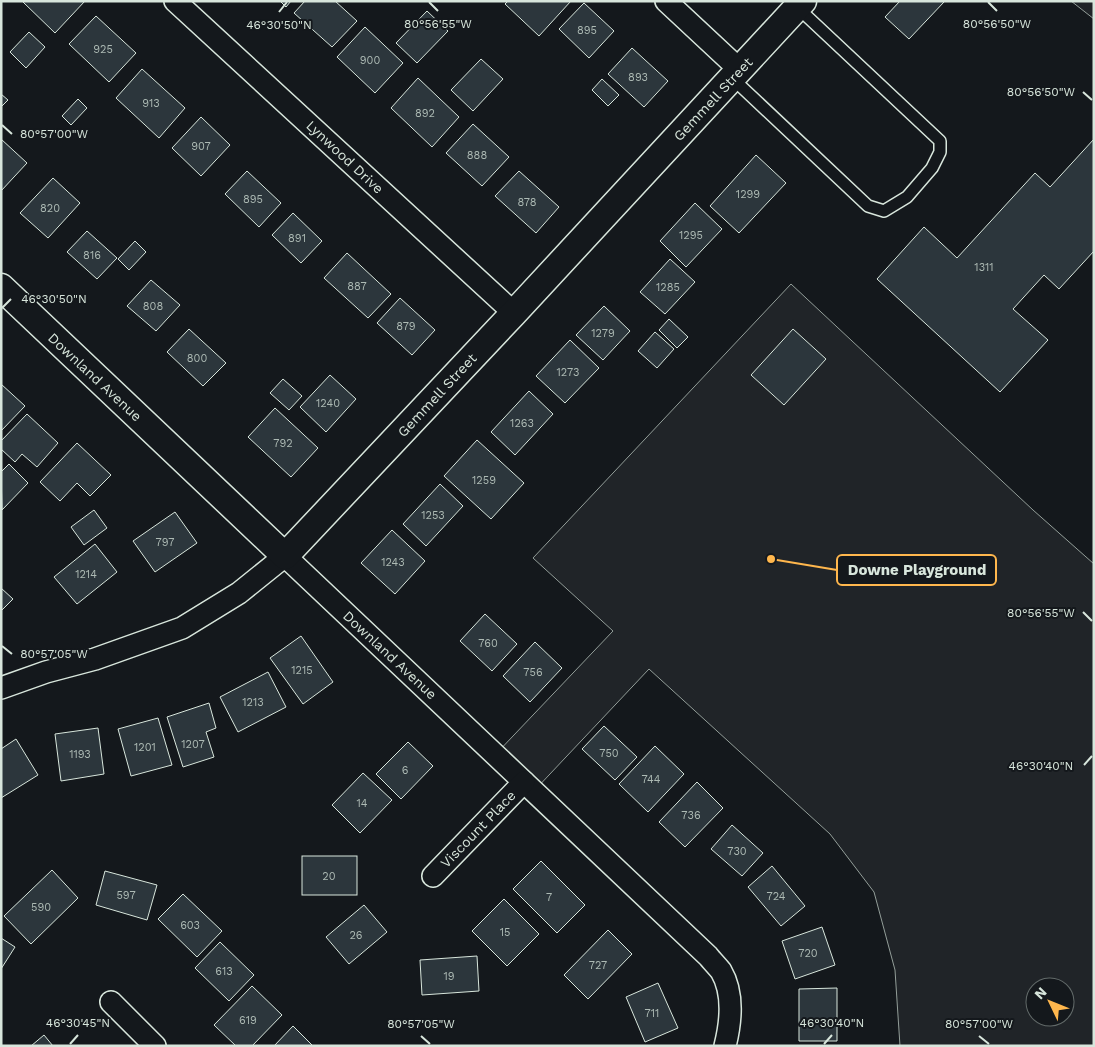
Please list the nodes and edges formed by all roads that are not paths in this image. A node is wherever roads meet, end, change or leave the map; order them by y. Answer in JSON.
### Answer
{"nodes":[{"id":1,"x":176,"y":1,"type":"edge"},
{"id":2,"x":666,"y":1,"type":"edge"},
{"id":3,"x":800,"y":4,"type":"edge"},
{"id":4,"x":736,"y":74,"type":"junction"},
{"id":5,"x":1,"y":287,"type":"edge"},
{"id":6,"x":514,"y":313,"type":"junction"},
{"id":7,"x":285,"y":556,"type":"junction"},
{"id":8,"x":1,"y":688,"type":"edge"},
{"id":9,"x":524,"y":782,"type":"junction"},
{"id":10,"x":433,"y":876,"type":"dead end"},
{"id":11,"x":111,"y":1002,"type":"dead end"},
{"id":12,"x":155,"y":1046,"type":"edge"},
{"id":13,"x":725,"y":1046,"type":"edge"}],
"edges":[{"from":1,"to":6,"type":"street","name":"Lynwood Drive"},
{"from":2,"to":4,"type":"street"},
{"from":3,"to":4,"type":"street","name":"Gemmell Street"},
{"from":3,"to":4,"type":"lane"},
{"from":4,"to":6,"type":"street","name":"Gemmell Street"},
{"from":5,"to":7,"type":"street","name":"Downland Avenue"},
{"from":6,"to":7,"type":"street","name":"Gemmell Street"},
{"from":7,"to":8,"type":"street","name":"Gemmell Street"},
{"from":7,"to":9,"type":"street","name":"Downland Avenue"},
{"from":9,"to":10,"type":"street","name":"Viscount Place"},
{"from":9,"to":13,"type":"street","name":"Downland Avenue"},
{"from":11,"to":12,"type":"street"}]}
